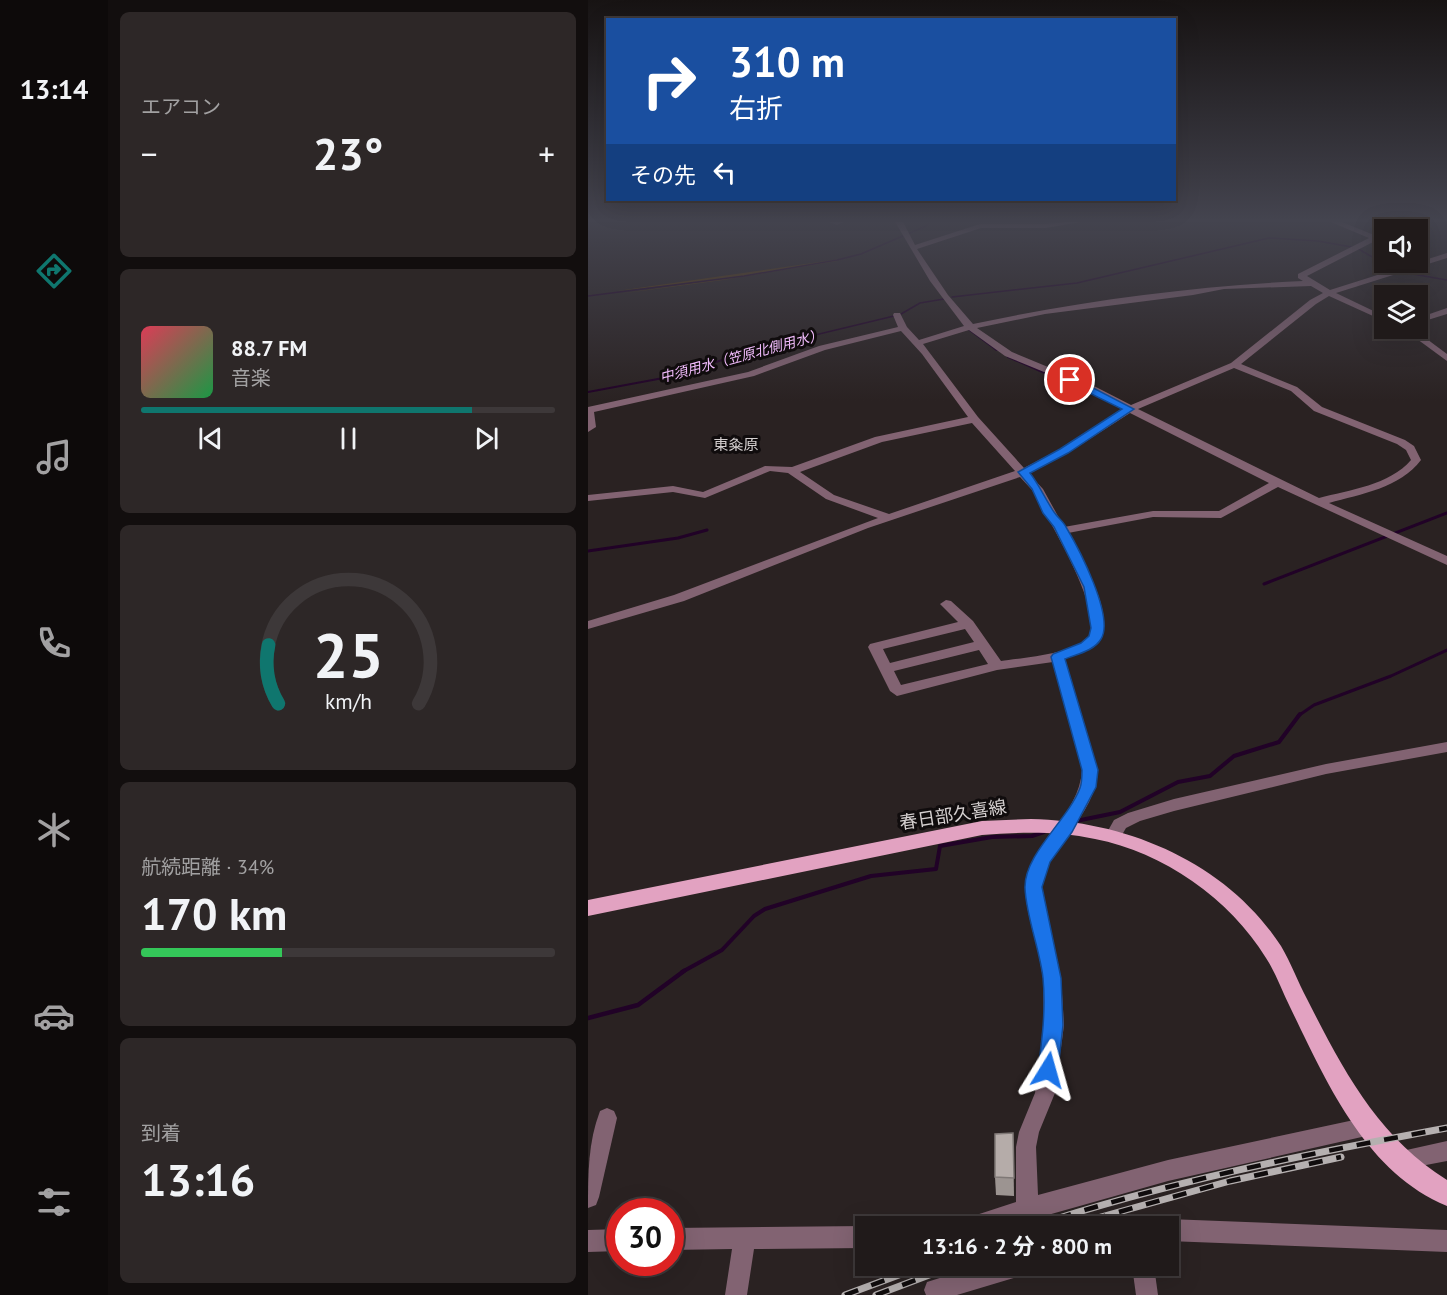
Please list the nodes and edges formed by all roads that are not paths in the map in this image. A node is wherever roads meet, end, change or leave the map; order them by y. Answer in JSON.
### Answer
{"nodes":[{"id":1,"x":937,"y":280,"type":"edge"},
{"id":2,"x":1308,"y":280,"type":"edge"},
{"id":3,"x":1367,"y":280,"type":"edge"},
{"id":4,"x":1312,"y":283,"type":"junction"},
{"id":5,"x":1329,"y":293,"type":"junction"},
{"id":6,"x":1447,"y":311,"type":"edge"},
{"id":7,"x":1374,"y":314,"type":"edge"},
{"id":8,"x":897,"y":315,"type":"dead end"},
{"id":9,"x":1428,"y":318,"type":"edge"},
{"id":10,"x":972,"y":327,"type":"junction"},
{"id":11,"x":903,"y":328,"type":"junction"},
{"id":12,"x":1421,"y":339,"type":"edge"},
{"id":13,"x":917,"y":343,"type":"junction"},
{"id":14,"x":1447,"y":358,"type":"edge"},
{"id":15,"x":1233,"y":365,"type":"junction"},
{"id":16,"x":1129,"y":409,"type":"junction"},
{"id":17,"x":974,"y":419,"type":"junction"},
{"id":18,"x":588,"y":429,"type":"edge"},
{"id":19,"x":792,"y":471,"type":"junction"},
{"id":20,"x":1024,"y":472,"type":"junction"},
{"id":21,"x":1275,"y":483,"type":"junction"},
{"id":22,"x":588,"y":498,"type":"edge"},
{"id":23,"x":1317,"y":502,"type":"junction"},
{"id":24,"x":887,"y":517,"type":"junction"},
{"id":25,"x":1062,"y":531,"type":"junction"},
{"id":26,"x":1447,"y":561,"type":"edge"},
{"id":27,"x":946,"y":604,"type":"dead end"},
{"id":28,"x":968,"y":624,"type":"junction"},
{"id":29,"x":588,"y":626,"type":"edge"},
{"id":30,"x":981,"y":645,"type":"junction"},
{"id":31,"x":1058,"y":657,"type":"junction"},
{"id":32,"x":997,"y":666,"type":"junction"},
{"id":33,"x":886,"y":668,"type":"junction"},
{"id":34,"x":1447,"y":747,"type":"edge"},
{"id":35,"x":1066,"y":828,"type":"junction"},
{"id":36,"x":1113,"y":836,"type":"junction"},
{"id":37,"x":588,"y":908,"type":"edge"},
{"id":38,"x":607,"y":1118,"type":"dead end"},
{"id":39,"x":1368,"y":1127,"type":"junction"},
{"id":40,"x":594,"y":1147,"type":"edge"},
{"id":41,"x":1447,"y":1151,"type":"edge"},
{"id":42,"x":1400,"y":1160,"type":"junction"},
{"id":43,"x":1447,"y":1194,"type":"edge"},
{"id":44,"x":588,"y":1197,"type":"edge"},
{"id":45,"x":1027,"y":1208,"type":"junction"},
{"id":46,"x":1004,"y":1216,"type":"edge"},
{"id":47,"x":1179,"y":1230,"type":"edge"},
{"id":48,"x":855,"y":1237,"type":"edge"},
{"id":49,"x":746,"y":1238,"type":"junction"},
{"id":50,"x":684,"y":1239,"type":"edge"},
{"id":51,"x":606,"y":1240,"type":"edge"},
{"id":52,"x":588,"y":1241,"type":"edge"},
{"id":53,"x":1447,"y":1241,"type":"edge"},
{"id":54,"x":983,"y":1276,"type":"edge"},
{"id":55,"x":1144,"y":1276,"type":"edge"},
{"id":56,"x":935,"y":1290,"type":"dead end"},
{"id":57,"x":736,"y":1295,"type":"edge"},
{"id":58,"x":1147,"y":1295,"type":"edge"}],
"edges":[{"from":1,"to":10,"type":"street"},
{"from":2,"to":4,"type":"street"},
{"from":3,"to":5,"type":"street"},
{"from":4,"to":5,"type":"street"},
{"from":4,"to":10,"type":"street"},
{"from":5,"to":7,"type":"street"},
{"from":5,"to":15,"type":"street"},
{"from":6,"to":9,"type":"street"},
{"from":8,"to":11,"type":"street"},
{"from":10,"to":13,"type":"street"},
{"from":10,"to":16,"type":"street"},
{"from":11,"to":13,"type":"street"},
{"from":11,"to":18,"type":"street"},
{"from":12,"to":14,"type":"street"},
{"from":13,"to":17,"type":"street"},
{"from":15,"to":16,"type":"street"},
{"from":15,"to":23,"type":"street"},
{"from":16,"to":20,"type":"street"},
{"from":16,"to":21,"type":"street"},
{"from":17,"to":19,"type":"street"},
{"from":17,"to":20,"type":"street"},
{"from":19,"to":22,"type":"street"},
{"from":19,"to":24,"type":"street"},
{"from":20,"to":24,"type":"street"},
{"from":20,"to":25,"type":"street"},
{"from":21,"to":23,"type":"street"},
{"from":21,"to":25,"type":"street"},
{"from":23,"to":26,"type":"street"},
{"from":24,"to":29,"type":"street"},
{"from":25,"to":31,"type":"street"},
{"from":27,"to":28,"type":"street"},
{"from":28,"to":30,"type":"street"},
{"from":28,"to":33,"type":"street"},
{"from":30,"to":32,"type":"street"},
{"from":30,"to":33,"type":"street"},
{"from":31,"to":32,"type":"street"},
{"from":31,"to":35,"type":"street"},
{"from":32,"to":33,"type":"street"},
{"from":34,"to":36,"type":"street"},
{"from":35,"to":36,"type":"main road","name":"春日部久喜線"},
{"from":35,"to":37,"type":"main road","name":"春日部久喜線"},
{"from":35,"to":45,"type":"street"},
{"from":36,"to":39,"type":"main road","name":"春日部久喜線"},
{"from":38,"to":40,"type":"street"},
{"from":39,"to":42,"type":"main road","name":"春日部久喜線"},
{"from":39,"to":45,"type":"street"},
{"from":40,"to":44,"type":"street"},
{"from":41,"to":42,"type":"street"},
{"from":42,"to":43,"type":"main road","name":"春日部久喜線"},
{"from":45,"to":46,"type":"street"},
{"from":47,"to":53,"type":"street"},
{"from":48,"to":49,"type":"street"},
{"from":49,"to":50,"type":"street"},
{"from":49,"to":57,"type":"street"},
{"from":51,"to":52,"type":"street"},
{"from":54,"to":56,"type":"street"},
{"from":55,"to":58,"type":"street"}]}
